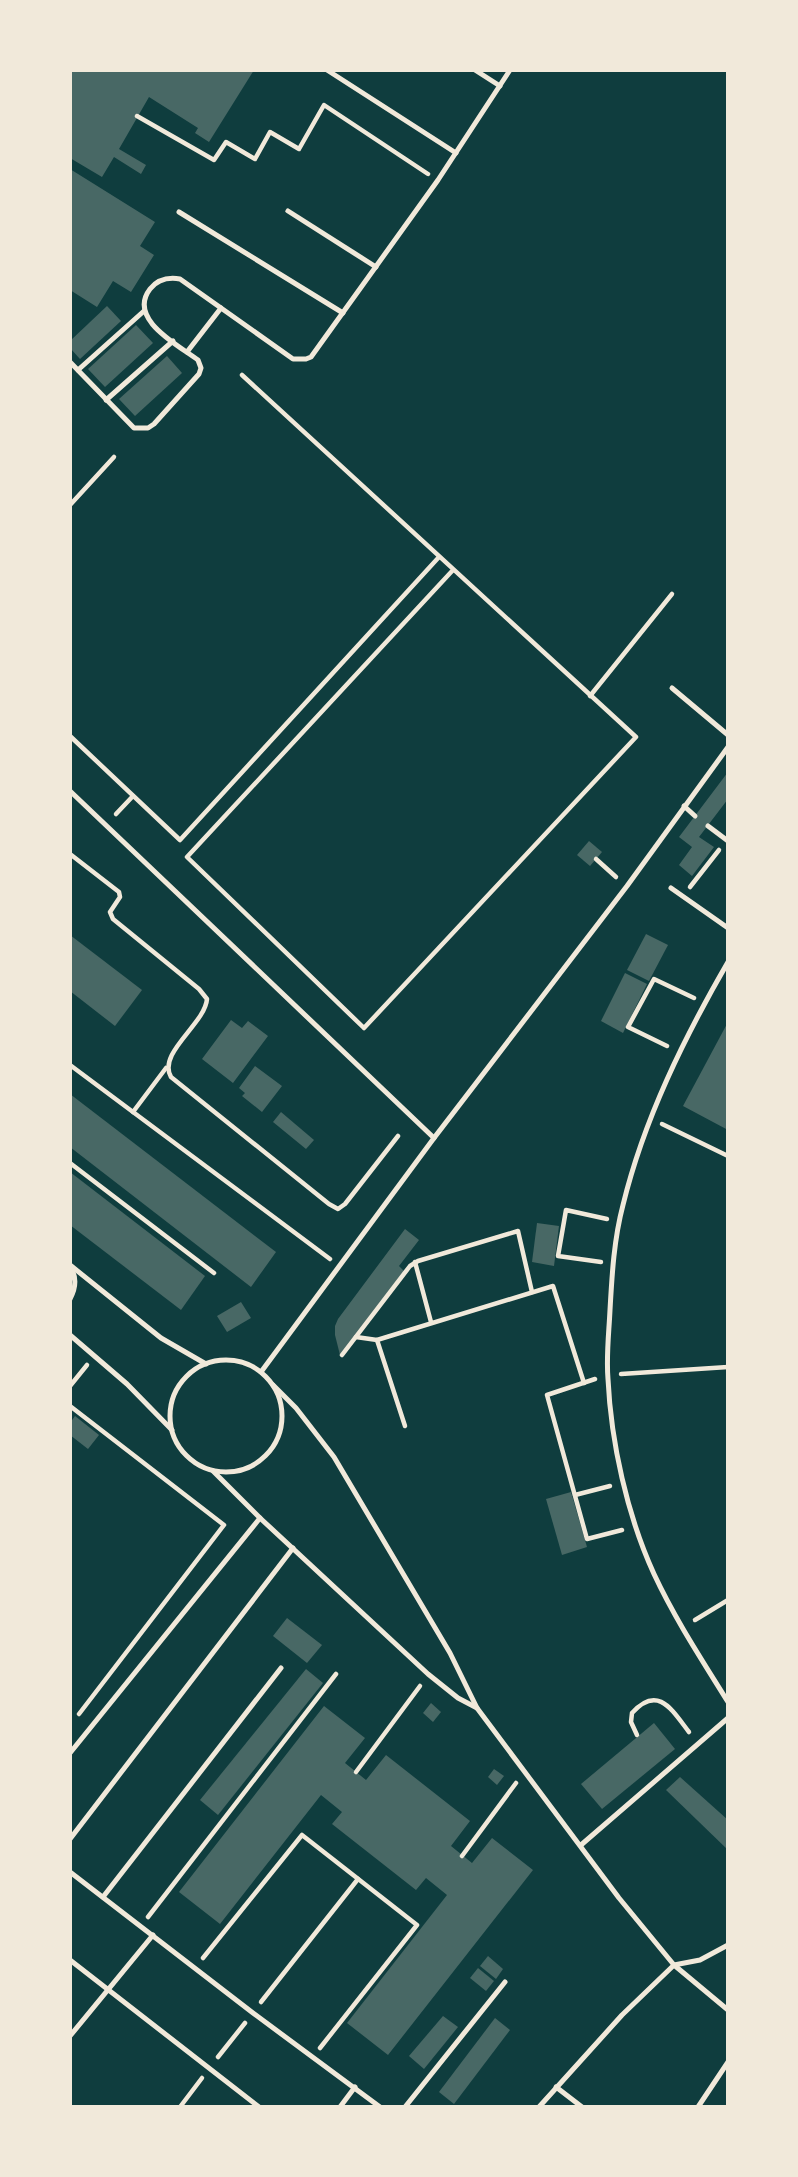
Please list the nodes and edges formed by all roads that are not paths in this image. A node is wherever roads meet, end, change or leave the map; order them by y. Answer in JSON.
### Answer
{"nodes":[{"id":1,"x":327,"y":70,"type":"edge"},
{"id":2,"x":475,"y":70,"type":"edge"},
{"id":3,"x":510,"y":70,"type":"edge"},
{"id":4,"x":500,"y":86,"type":"junction"},
{"id":5,"x":456,"y":153,"type":"junction"},
{"id":6,"x":288,"y":211,"type":"dead end"},
{"id":7,"x":179,"y":212,"type":"dead end"},
{"id":8,"x":376,"y":267,"type":"junction"},
{"id":9,"x":221,"y":308,"type":"junction"},
{"id":10,"x":144,"y":311,"type":"junction"},
{"id":11,"x":344,"y":313,"type":"junction"},
{"id":12,"x":173,"y":341,"type":"junction"},
{"id":13,"x":187,"y":352,"type":"junction"},
{"id":14,"x":70,"y":362,"type":"edge"},
{"id":15,"x":78,"y":370,"type":"junction"},
{"id":16,"x":106,"y":400,"type":"junction"},
{"id":17,"x":672,"y":688,"type":"dead end"},
{"id":18,"x":728,"y":735,"type":"edge"},
{"id":19,"x":728,"y":747,"type":"edge"},
{"id":20,"x":70,"y":791,"type":"edge"},
{"id":21,"x":684,"y":806,"type":"junction"},
{"id":22,"x":695,"y":816,"type":"dead end"},
{"id":23,"x":708,"y":826,"type":"dead end"},
{"id":24,"x":727,"y":840,"type":"edge"},
{"id":25,"x":671,"y":888,"type":"dead end"},
{"id":26,"x":728,"y":928,"type":"edge"},
{"id":27,"x":728,"y":962,"type":"edge"},
{"id":28,"x":434,"y":1138,"type":"junction"},
{"id":29,"x":70,"y":1265,"type":"edge"},
{"id":30,"x":70,"y":1299,"type":"edge"},
{"id":31,"x":70,"y":1335,"type":"edge"},
{"id":32,"x":206,"y":1364,"type":"junction"},
{"id":33,"x":261,"y":1372,"type":"junction"},
{"id":34,"x":273,"y":1385,"type":"junction"},
{"id":35,"x":172,"y":1430,"type":"junction"},
{"id":36,"x":213,"y":1471,"type":"junction"},
{"id":37,"x":260,"y":1517,"type":"junction"},
{"id":38,"x":293,"y":1548,"type":"junction"},
{"id":39,"x":281,"y":1668,"type":"dead end"},
{"id":40,"x":728,"y":1702,"type":"edge"},
{"id":41,"x":477,"y":1708,"type":"junction"},
{"id":42,"x":728,"y":1718,"type":"edge"},
{"id":43,"x":70,"y":1753,"type":"edge"},
{"id":44,"x":70,"y":1839,"type":"edge"},
{"id":45,"x":581,"y":1845,"type":"junction"},
{"id":46,"x":70,"y":1872,"type":"edge"},
{"id":47,"x":103,"y":1897,"type":"junction"},
{"id":48,"x":153,"y":1935,"type":"junction"},
{"id":49,"x":728,"y":1945,"type":"edge"},
{"id":50,"x":70,"y":1960,"type":"edge"},
{"id":51,"x":674,"y":1965,"type":"junction"},
{"id":52,"x":505,"y":1982,"type":"dead end"},
{"id":53,"x":108,"y":1990,"type":"junction"},
{"id":54,"x":728,"y":2010,"type":"edge"},
{"id":55,"x":70,"y":2036,"type":"edge"},
{"id":56,"x":728,"y":2062,"type":"edge"},
{"id":57,"x":355,"y":2087,"type":"junction"},
{"id":58,"x":556,"y":2087,"type":"junction"},
{"id":59,"x":258,"y":2107,"type":"edge"},
{"id":60,"x":340,"y":2107,"type":"edge"},
{"id":61,"x":380,"y":2107,"type":"edge"},
{"id":62,"x":405,"y":2107,"type":"edge"},
{"id":63,"x":539,"y":2107,"type":"edge"},
{"id":64,"x":582,"y":2107,"type":"edge"},
{"id":65,"x":698,"y":2107,"type":"edge"}],
"edges":[{"from":1,"to":5,"type":"lane"},
{"from":2,"to":4,"type":"lane"},
{"from":3,"to":4,"type":"lane"},
{"from":4,"to":5,"type":"lane"},
{"from":5,"to":8,"type":"lane"},
{"from":6,"to":8,"type":"lane"},
{"from":7,"to":11,"type":"lane"},
{"from":8,"to":11,"type":"lane"},
{"from":9,"to":10,"type":"lane"},
{"from":9,"to":11,"type":"lane"},
{"from":9,"to":13,"type":"lane"},
{"from":10,"to":12,"type":"lane"},
{"from":10,"to":15,"type":"lane"},
{"from":12,"to":13,"type":"lane"},
{"from":12,"to":16,"type":"lane"},
{"from":13,"to":16,"type":"lane"},
{"from":14,"to":15,"type":"lane"},
{"from":15,"to":16,"type":"lane"},
{"from":17,"to":18,"type":"lane"},
{"from":19,"to":21,"type":"lane"},
{"from":20,"to":28,"type":"lane"},
{"from":21,"to":22,"type":"lane"},
{"from":21,"to":28,"type":"lane"},
{"from":23,"to":24,"type":"lane"},
{"from":25,"to":26,"type":"lane"},
{"from":27,"to":40,"type":"lane"},
{"from":28,"to":33,"type":"lane"},
{"from":29,"to":30,"type":"lane"},
{"from":29,"to":32,"type":"lane"},
{"from":31,"to":35,"type":"lane"},
{"from":32,"to":33,"type":"lane"},
{"from":32,"to":35,"type":"lane"},
{"from":33,"to":34,"type":"lane"},
{"from":34,"to":36,"type":"lane"},
{"from":34,"to":41,"type":"lane"},
{"from":35,"to":36,"type":"lane"},
{"from":36,"to":37,"type":"lane"},
{"from":37,"to":38,"type":"lane"},
{"from":37,"to":43,"type":"lane"},
{"from":38,"to":41,"type":"lane"},
{"from":38,"to":44,"type":"lane"},
{"from":39,"to":47,"type":"lane"},
{"from":41,"to":45,"type":"lane"},
{"from":42,"to":45,"type":"lane"},
{"from":45,"to":51,"type":"lane"},
{"from":46,"to":47,"type":"lane"},
{"from":47,"to":48,"type":"lane"},
{"from":48,"to":53,"type":"lane"},
{"from":48,"to":57,"type":"lane"},
{"from":49,"to":51,"type":"lane"},
{"from":50,"to":53,"type":"lane"},
{"from":51,"to":54,"type":"lane"},
{"from":51,"to":58,"type":"lane"},
{"from":52,"to":62,"type":"lane"},
{"from":53,"to":55,"type":"lane"},
{"from":53,"to":59,"type":"lane"},
{"from":56,"to":65,"type":"lane"},
{"from":57,"to":60,"type":"lane"},
{"from":57,"to":61,"type":"lane"},
{"from":58,"to":63,"type":"lane"},
{"from":58,"to":64,"type":"lane"}]}
